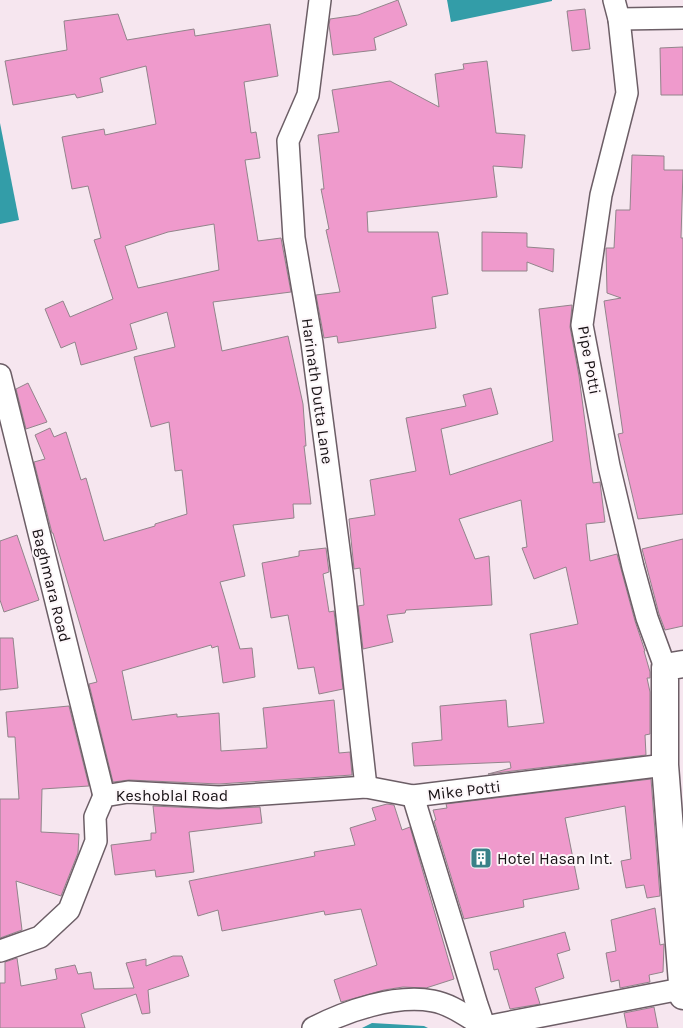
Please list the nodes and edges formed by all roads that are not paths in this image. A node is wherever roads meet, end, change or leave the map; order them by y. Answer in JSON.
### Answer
{"nodes":[{"id":1,"x":320,"y":0,"type":"edge"},
{"id":2,"x":616,"y":10,"type":"edge"},
{"id":3,"x":683,"y":18,"type":"edge"},
{"id":4,"x":0,"y":375,"type":"edge"},
{"id":5,"x":674,"y":666,"type":"edge"},
{"id":6,"x":665,"y":765,"type":"junction"},
{"id":7,"x":366,"y":787,"type":"junction"},
{"id":8,"x":104,"y":796,"type":"junction"},
{"id":9,"x":413,"y":796,"type":"junction"},
{"id":10,"x":0,"y":951,"type":"edge"},
{"id":11,"x":682,"y":993,"type":"edge"},
{"id":12,"x":313,"y":1028,"type":"edge"},
{"id":13,"x":485,"y":1028,"type":"edge"}],
"edges":[{"from":1,"to":7,"type":"street","name":"Harinath Dutta Lane"},
{"from":2,"to":3,"type":"street"},
{"from":2,"to":5,"type":"street","name":"Pipe Potti"},
{"from":4,"to":8,"type":"street","name":"Baghmara Road"},
{"from":5,"to":6,"type":"street"},
{"from":6,"to":9,"type":"street","name":"Mike Potti"},
{"from":6,"to":11,"type":"street"},
{"from":7,"to":8,"type":"street","name":"Keshoblal Road"},
{"from":7,"to":9,"type":"street","name":"Keshoblal Road"},
{"from":8,"to":10,"type":"street","name":"Keshoblal Road"},
{"from":9,"to":13,"type":"street","name":"Mike Potti"},
{"from":11,"to":13,"type":"street"},
{"from":12,"to":13,"type":"street"}]}
